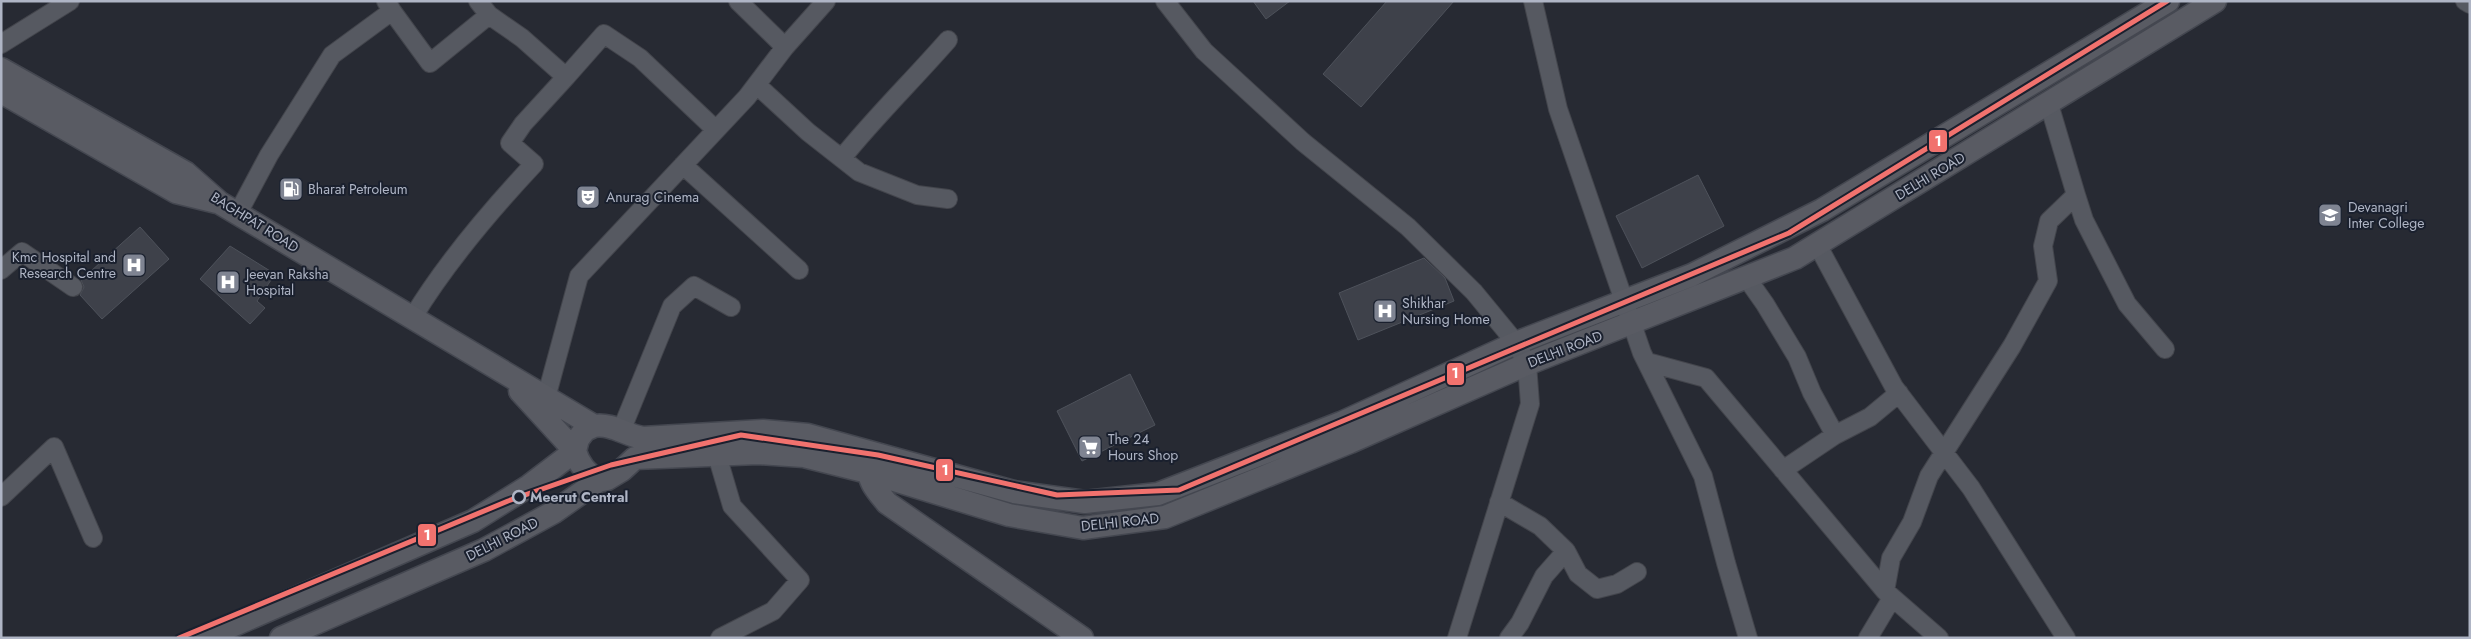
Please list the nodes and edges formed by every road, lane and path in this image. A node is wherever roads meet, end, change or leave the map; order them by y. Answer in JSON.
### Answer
{"nodes":[{"id":1,"x":70,"y":1,"type":"edge"},
{"id":2,"x":478,"y":1,"type":"edge"},
{"id":3,"x":738,"y":1,"type":"edge"},
{"id":4,"x":826,"y":1,"type":"edge"},
{"id":5,"x":1165,"y":1,"type":"edge"},
{"id":6,"x":1533,"y":1,"type":"edge"},
{"id":7,"x":2215,"y":1,"type":"edge"},
{"id":8,"x":2465,"y":1,"type":"edge"},
{"id":9,"x":2470,"y":4,"type":"edge"},
{"id":10,"x":2153,"y":5,"type":"edge"},
{"id":11,"x":389,"y":6,"type":"edge"},
{"id":12,"x":489,"y":15,"type":"junction"},
{"id":13,"x":948,"y":40,"type":"dead end"},
{"id":14,"x":1,"y":44,"type":"edge"},
{"id":15,"x":785,"y":47,"type":"junction"},
{"id":16,"x":1,"y":70,"type":"edge"},
{"id":17,"x":566,"y":77,"type":"junction"},
{"id":18,"x":757,"y":85,"type":"junction"},
{"id":19,"x":1,"y":92,"type":"edge"},
{"id":20,"x":2049,"y":104,"type":"junction"},
{"id":21,"x":716,"y":130,"type":"junction"},
{"id":22,"x":122,"y":149,"type":"junction"},
{"id":23,"x":842,"y":158,"type":"junction"},
{"id":24,"x":683,"y":165,"type":"junction"},
{"id":25,"x":2076,"y":195,"type":"junction"},
{"id":26,"x":948,"y":199,"type":"dead end"},
{"id":27,"x":229,"y":208,"type":"junction"},
{"id":28,"x":1817,"y":244,"type":"junction"},
{"id":29,"x":1,"y":270,"type":"edge"},
{"id":30,"x":799,"y":270,"type":"dead end"},
{"id":31,"x":1746,"y":277,"type":"junction"},
{"id":32,"x":73,"y":287,"type":"dead end"},
{"id":33,"x":1624,"y":301,"type":"junction"},
{"id":34,"x":731,"y":307,"type":"dead end"},
{"id":35,"x":413,"y":317,"type":"junction"},
{"id":36,"x":1631,"y":323,"type":"junction"},
{"id":37,"x":1516,"y":343,"type":"junction"},
{"id":38,"x":2165,"y":349,"type":"dead end"},
{"id":39,"x":1647,"y":362,"type":"junction"},
{"id":40,"x":1527,"y":364,"type":"junction"},
{"id":41,"x":502,"y":372,"type":"junction"},
{"id":42,"x":1899,"y":393,"type":"junction"},
{"id":43,"x":546,"y":398,"type":"junction"},
{"id":44,"x":594,"y":426,"type":"junction"},
{"id":45,"x":621,"y":431,"type":"junction"},
{"id":46,"x":1835,"y":435,"type":"junction"},
{"id":47,"x":643,"y":438,"type":"joint"},
{"id":48,"x":575,"y":451,"type":"junction"},
{"id":49,"x":1944,"y":452,"type":"junction"},
{"id":50,"x":717,"y":455,"type":"junction"},
{"id":51,"x":871,"y":463,"type":"junction"},
{"id":52,"x":916,"y":465,"type":"junction"},
{"id":53,"x":1783,"y":470,"type":"junction"},
{"id":54,"x":598,"y":481,"type":"junction"},
{"id":55,"x":910,"y":486,"type":"junction"},
{"id":56,"x":1,"y":497,"type":"edge"},
{"id":57,"x":1499,"y":502,"type":"junction"},
{"id":58,"x":914,"y":522,"type":"junction"},
{"id":59,"x":93,"y":538,"type":"dead end"},
{"id":60,"x":1566,"y":551,"type":"junction"},
{"id":61,"x":1637,"y":572,"type":"dead end"},
{"id":62,"x":1889,"y":595,"type":"junction"},
{"id":63,"x":1875,"y":634,"type":"edge"},
{"id":64,"x":1073,"y":635,"type":"edge"},
{"id":65,"x":204,"y":638,"type":"edge"},
{"id":66,"x":281,"y":638,"type":"edge"},
{"id":67,"x":720,"y":638,"type":"edge"},
{"id":68,"x":1457,"y":638,"type":"edge"},
{"id":69,"x":1509,"y":638,"type":"edge"},
{"id":70,"x":1748,"y":638,"type":"edge"},
{"id":71,"x":1939,"y":638,"type":"edge"},
{"id":72,"x":2066,"y":638,"type":"edge"}],
"edges":[{"from":1,"to":14,"type":"street"},
{"from":2,"to":12,"type":"street"},
{"from":3,"to":15,"type":"street"},
{"from":4,"to":15,"type":"street"},
{"from":5,"to":37,"type":"street"},
{"from":6,"to":33,"type":"street"},
{"from":7,"to":20,"type":"main road","name":"DELHI ROAD"},
{"from":8,"to":9,"type":"street"},
{"from":10,"to":33,"type":"main road","name":"DELHI ROAD"},
{"from":11,"to":12,"type":"street"},
{"from":11,"to":27,"type":"street"},
{"from":12,"to":17,"type":"street"},
{"from":13,"to":23,"type":"street"},
{"from":15,"to":18,"type":"street"},
{"from":16,"to":22,"type":"main road","name":"BAGHPAT ROAD"},
{"from":17,"to":21,"type":"street"},
{"from":17,"to":35,"type":"street"},
{"from":18,"to":21,"type":"street"},
{"from":18,"to":23,"type":"street"},
{"from":19,"to":22,"type":"main road"},
{"from":20,"to":25,"type":"street"},
{"from":20,"to":28,"type":"main road","name":"DELHI ROAD"},
{"from":21,"to":24,"type":"street"},
{"from":22,"to":27,"type":"main road","name":"BAGHPAT ROAD"},
{"from":23,"to":26,"type":"street"},
{"from":24,"to":30,"type":"street"},
{"from":24,"to":43,"type":"street"},
{"from":25,"to":38,"type":"street"},
{"from":25,"to":49,"type":"street"},
{"from":27,"to":35,"type":"main road","name":"BAGHPAT ROAD"},
{"from":28,"to":31,"type":"main road","name":"DELHI ROAD"},
{"from":28,"to":42,"type":"street"},
{"from":29,"to":32,"type":"street"},
{"from":31,"to":36,"type":"main road","name":"DELHI ROAD"},
{"from":31,"to":46,"type":"street"},
{"from":33,"to":36,"type":"street"},
{"from":33,"to":37,"type":"main road","name":"DELHI ROAD"},
{"from":34,"to":45,"type":"street"},
{"from":35,"to":41,"type":"main road","name":"BAGHPAT ROAD"},
{"from":36,"to":39,"type":"street"},
{"from":36,"to":40,"type":"main road","name":"DELHI ROAD"},
{"from":37,"to":40,"type":"street"},
{"from":37,"to":52,"type":"main road","name":"DELHI ROAD"},
{"from":39,"to":53,"type":"street"},
{"from":39,"to":70,"type":"street"},
{"from":40,"to":55,"type":"main road","name":"DELHI ROAD"},
{"from":40,"to":57,"type":"street"},
{"from":41,"to":43,"type":"main road","name":"BAGHPAT ROAD"},
{"from":41,"to":48,"type":"main road"},
{"from":42,"to":46,"type":"street"},
{"from":42,"to":49,"type":"street"},
{"from":43,"to":44,"type":"main road","name":"BAGHPAT ROAD"},
{"from":44,"to":45,"type":"main road","name":"BAGHPAT ROAD"},
{"from":44,"to":48,"type":"main road"},
{"from":45,"to":47,"type":"main road","name":"BAGHPAT ROAD"},
{"from":46,"to":53,"type":"street"},
{"from":47,"to":51,"type":"main road","name":"DELHI ROAD"},
{"from":48,"to":54,"type":"main road"},
{"from":48,"to":65,"type":"main road"},
{"from":49,"to":62,"type":"street"},
{"from":49,"to":72,"type":"street"},
{"from":50,"to":51,"type":"main road","name":"DELHI ROAD"},
{"from":50,"to":54,"type":"main road","name":"DELHI ROAD"},
{"from":50,"to":67,"type":"street"},
{"from":51,"to":52,"type":"main road","name":"DELHI ROAD"},
{"from":51,"to":55,"type":"main road","name":"DELHI ROAD"},
{"from":51,"to":58,"type":"main road"},
{"from":52,"to":55,"type":"main road"},
{"from":53,"to":62,"type":"street"},
{"from":54,"to":66,"type":"main road","name":"DELHI ROAD"},
{"from":55,"to":58,"type":"main road"},
{"from":56,"to":59,"type":"street"},
{"from":57,"to":60,"type":"street"},
{"from":57,"to":68,"type":"street"},
{"from":58,"to":64,"type":"main road"},
{"from":60,"to":61,"type":"street"},
{"from":60,"to":69,"type":"street"},
{"from":62,"to":63,"type":"street"},
{"from":62,"to":71,"type":"street"}]}
